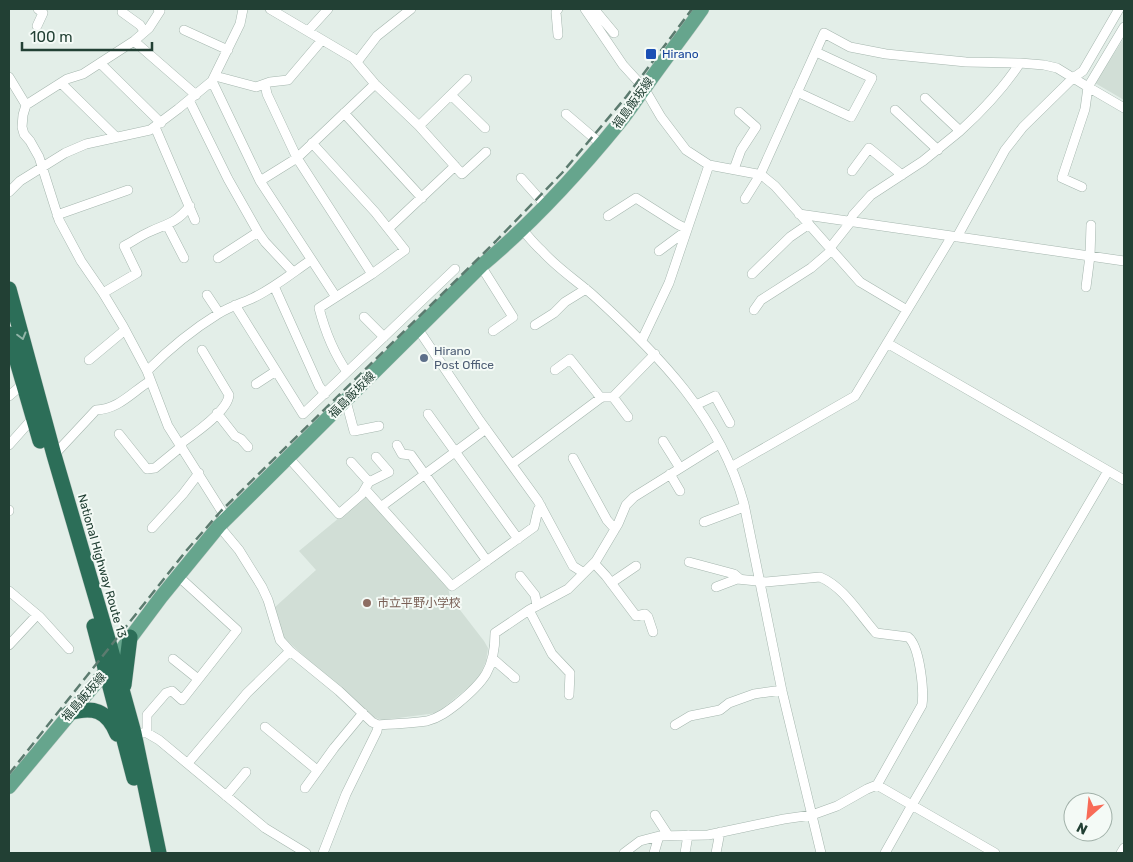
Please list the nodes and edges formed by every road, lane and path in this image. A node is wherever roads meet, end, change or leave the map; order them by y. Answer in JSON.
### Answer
{"nodes":[{"id":1,"x":38,"y":9,"type":"edge"},
{"id":2,"x":158,"y":9,"type":"edge"},
{"id":3,"x":242,"y":9,"type":"edge"},
{"id":4,"x":270,"y":9,"type":"edge"},
{"id":5,"x":328,"y":9,"type":"edge"},
{"id":6,"x":411,"y":9,"type":"edge"},
{"id":7,"x":558,"y":9,"type":"edge"},
{"id":8,"x":586,"y":9,"type":"edge"},
{"id":9,"x":594,"y":9,"type":"edge"},
{"id":10,"x":702,"y":9,"type":"edge"},
{"id":11,"x":1119,"y":9,"type":"edge"},
{"id":12,"x":122,"y":12,"type":"dead end"},
{"id":13,"x":37,"y":26,"type":"dead end"},
{"id":14,"x":1124,"y":27,"type":"edge"},
{"id":15,"x":184,"y":30,"type":"dead end"},
{"id":16,"x":144,"y":31,"type":"junction"},
{"id":17,"x":308,"y":31,"type":"junction"},
{"id":18,"x":614,"y":33,"type":"dead end"},
{"id":19,"x":558,"y":35,"type":"dead end"},
{"id":20,"x":322,"y":40,"type":"junction"},
{"id":21,"x":134,"y":41,"type":"junction"},
{"id":22,"x":228,"y":50,"type":"junction"},
{"id":23,"x":816,"y":52,"type":"junction"},
{"id":24,"x":357,"y":62,"type":"junction"},
{"id":25,"x":100,"y":63,"type":"junction"},
{"id":26,"x":1020,"y":63,"type":"junction"},
{"id":27,"x":9,"y":77,"type":"edge"},
{"id":28,"x":1074,"y":78,"type":"junction"},
{"id":29,"x":214,"y":79,"type":"junction"},
{"id":30,"x":466,"y":79,"type":"dead end"},
{"id":31,"x":61,"y":83,"type":"junction"},
{"id":32,"x":265,"y":84,"type":"junction"},
{"id":33,"x":375,"y":84,"type":"junction"},
{"id":34,"x":1088,"y":87,"type":"junction"},
{"id":35,"x":644,"y":88,"type":"junction"},
{"id":36,"x":797,"y":92,"type":"junction"},
{"id":37,"x":451,"y":95,"type":"junction"},
{"id":38,"x":192,"y":97,"type":"junction"},
{"id":39,"x":925,"y":98,"type":"dead end"},
{"id":40,"x":26,"y":105,"type":"junction"},
{"id":41,"x":1124,"y":108,"type":"edge"},
{"id":42,"x":895,"y":110,"type":"dead end"},
{"id":43,"x":739,"y":112,"type":"dead end"},
{"id":44,"x":344,"y":114,"type":"junction"},
{"id":45,"x":566,"y":114,"type":"dead end"},
{"id":46,"x":158,"y":125,"type":"junction"},
{"id":47,"x":419,"y":126,"type":"junction"},
{"id":48,"x":485,"y":128,"type":"dead end"},
{"id":49,"x":960,"y":131,"type":"junction"},
{"id":50,"x":116,"y":137,"type":"junction"},
{"id":51,"x":312,"y":143,"type":"junction"},
{"id":52,"x":601,"y":144,"type":"junction"},
{"id":53,"x":938,"y":150,"type":"junction"},
{"id":54,"x":486,"y":152,"type":"dead end"},
{"id":55,"x":297,"y":158,"type":"junction"},
{"id":56,"x":709,"y":165,"type":"junction"},
{"id":57,"x":455,"y":166,"type":"junction"},
{"id":58,"x":42,"y":167,"type":"junction"},
{"id":59,"x":734,"y":169,"type":"junction"},
{"id":60,"x":852,"y":171,"type":"dead end"},
{"id":61,"x":902,"y":174,"type":"junction"},
{"id":62,"x":760,"y":175,"type":"junction"},
{"id":63,"x":521,"y":178,"type":"dead end"},
{"id":64,"x":260,"y":181,"type":"junction"},
{"id":65,"x":1082,"y":187,"type":"dead end"},
{"id":66,"x":128,"y":190,"type":"dead end"},
{"id":67,"x":9,"y":192,"type":"edge"},
{"id":68,"x":422,"y":198,"type":"junction"},
{"id":69,"x":746,"y":199,"type":"dead end"},
{"id":70,"x":545,"y":205,"type":"junction"},
{"id":71,"x":190,"y":206,"type":"junction"},
{"id":72,"x":799,"y":214,"type":"junction"},
{"id":73,"x":57,"y":215,"type":"junction"},
{"id":74,"x":608,"y":216,"type":"dead end"},
{"id":75,"x":195,"y":220,"type":"dead end"},
{"id":76,"x":850,"y":221,"type":"junction"},
{"id":77,"x":809,"y":224,"type":"junction"},
{"id":78,"x":1091,"y":225,"type":"dead end"},
{"id":79,"x":167,"y":226,"type":"junction"},
{"id":80,"x":389,"y":228,"type":"junction"},
{"id":81,"x":521,"y":228,"type":"junction"},
{"id":82,"x":686,"y":230,"type":"junction"},
{"id":83,"x":258,"y":232,"type":"junction"},
{"id":84,"x":954,"y":236,"type":"junction"},
{"id":85,"x":831,"y":249,"type":"junction"},
{"id":86,"x":658,"y":251,"type":"dead end"},
{"id":87,"x":1090,"y":256,"type":"junction"},
{"id":88,"x":184,"y":258,"type":"dead end"},
{"id":89,"x":218,"y":258,"type":"dead end"},
{"id":90,"x":311,"y":260,"type":"junction"},
{"id":91,"x":1124,"y":261,"type":"edge"},
{"id":92,"x":481,"y":266,"type":"junction"},
{"id":93,"x":455,"y":269,"type":"dead end"},
{"id":94,"x":293,"y":272,"type":"junction"},
{"id":95,"x":372,"y":274,"type":"junction"},
{"id":96,"x":752,"y":274,"type":"dead end"},
{"id":97,"x":274,"y":286,"type":"junction"},
{"id":98,"x":1086,"y":287,"type":"dead end"},
{"id":99,"x":9,"y":289,"type":"edge"},
{"id":100,"x":586,"y":289,"type":"junction"},
{"id":101,"x":103,"y":294,"type":"junction"},
{"id":102,"x":207,"y":295,"type":"dead end"},
{"id":103,"x":336,"y":297,"type":"junction"},
{"id":104,"x":235,"y":306,"type":"junction"},
{"id":105,"x":754,"y":310,"type":"dead end"},
{"id":106,"x":907,"y":310,"type":"junction"},
{"id":107,"x":219,"y":314,"type":"junction"},
{"id":108,"x":364,"y":317,"type":"dead end"},
{"id":109,"x":535,"y":325,"type":"dead end"},
{"id":110,"x":418,"y":329,"type":"junction"},
{"id":111,"x":125,"y":330,"type":"junction"},
{"id":112,"x":493,"y":331,"type":"dead end"},
{"id":113,"x":9,"y":334,"type":"edge"},
{"id":114,"x":384,"y":337,"type":"junction"},
{"id":115,"x":642,"y":340,"type":"junction"},
{"id":116,"x":887,"y":342,"type":"junction"},
{"id":117,"x":202,"y":350,"type":"dead end"},
{"id":118,"x":655,"y":354,"type":"junction"},
{"id":119,"x":89,"y":360,"type":"dead end"},
{"id":120,"x":555,"y":370,"type":"dead end"},
{"id":121,"x":146,"y":371,"type":"junction"},
{"id":122,"x":276,"y":371,"type":"junction"},
{"id":123,"x":347,"y":372,"type":"junction"},
{"id":124,"x":150,"y":381,"type":"junction"},
{"id":125,"x":23,"y":384,"type":"junction"},
{"id":126,"x":256,"y":384,"type":"dead end"},
{"id":127,"x":325,"y":394,"type":"junction"},
{"id":128,"x":9,"y":396,"type":"edge"},
{"id":129,"x":613,"y":397,"type":"junction"},
{"id":130,"x":601,"y":398,"type":"junction"},
{"id":131,"x":346,"y":400,"type":"junction"},
{"id":132,"x":696,"y":405,"type":"junction"},
{"id":133,"x":217,"y":413,"type":"junction"},
{"id":134,"x":428,"y":414,"type":"dead end"},
{"id":135,"x":628,"y":417,"type":"dead end"},
{"id":136,"x":33,"y":418,"type":"junction"},
{"id":137,"x":730,"y":423,"type":"dead end"},
{"id":138,"x":379,"y":426,"type":"dead end"},
{"id":139,"x":486,"y":429,"type":"junction"},
{"id":140,"x":119,"y":434,"type":"dead end"},
{"id":141,"x":663,"y":441,"type":"dead end"},
{"id":142,"x":720,"y":444,"type":"junction"},
{"id":143,"x":9,"y":445,"type":"edge"},
{"id":144,"x":181,"y":445,"type":"junction"},
{"id":145,"x":397,"y":445,"type":"dead end"},
{"id":146,"x":248,"y":447,"type":"dead end"},
{"id":147,"x":455,"y":452,"type":"junction"},
{"id":148,"x":54,"y":455,"type":"junction"},
{"id":149,"x":376,"y":456,"type":"dead end"},
{"id":150,"x":288,"y":457,"type":"junction"},
{"id":151,"x":573,"y":458,"type":"dead end"},
{"id":152,"x":352,"y":462,"type":"dead end"},
{"id":153,"x":512,"y":464,"type":"junction"},
{"id":154,"x":731,"y":466,"type":"junction"},
{"id":155,"x":680,"y":468,"type":"junction"},
{"id":156,"x":1108,"y":471,"type":"junction"},
{"id":157,"x":199,"y":473,"type":"junction"},
{"id":158,"x":670,"y":474,"type":"junction"},
{"id":159,"x":425,"y":475,"type":"junction"},
{"id":160,"x":1124,"y":480,"type":"edge"},
{"id":161,"x":367,"y":485,"type":"junction"},
{"id":162,"x":680,"y":491,"type":"dead end"},
{"id":163,"x":382,"y":506,"type":"junction"},
{"id":164,"x":541,"y":506,"type":"junction"},
{"id":165,"x":744,"y":507,"type":"junction"},
{"id":166,"x":222,"y":522,"type":"junction"},
{"id":167,"x":704,"y":522,"type":"dead end"},
{"id":168,"x":152,"y":528,"type":"dead end"},
{"id":169,"x":615,"y":529,"type":"junction"},
{"id":170,"x":518,"y":539,"type":"junction"},
{"id":171,"x":488,"y":561,"type":"junction"},
{"id":172,"x":689,"y":562,"type":"dead end"},
{"id":173,"x":594,"y":563,"type":"junction"},
{"id":174,"x":636,"y":566,"type":"dead end"},
{"id":175,"x":584,"y":573,"type":"junction"},
{"id":176,"x":178,"y":576,"type":"junction"},
{"id":177,"x":520,"y":576,"type":"dead end"},
{"id":178,"x":740,"y":579,"type":"junction"},
{"id":179,"x":760,"y":581,"type":"junction"},
{"id":180,"x":611,"y":583,"type":"junction"},
{"id":181,"x":716,"y":588,"type":"dead end"},
{"id":182,"x":9,"y":591,"type":"edge"},
{"id":183,"x":533,"y":608,"type":"junction"},
{"id":184,"x":37,"y":614,"type":"junction"},
{"id":185,"x":653,"y":632,"type":"dead end"},
{"id":186,"x":130,"y":637,"type":"junction"},
{"id":187,"x":9,"y":645,"type":"edge"},
{"id":188,"x":69,"y":649,"type":"dead end"},
{"id":189,"x":290,"y":651,"type":"junction"},
{"id":190,"x":492,"y":658,"type":"junction"},
{"id":191,"x":173,"y":659,"type":"dead end"},
{"id":192,"x":109,"y":667,"type":"junction"},
{"id":193,"x":515,"y":678,"type":"dead end"},
{"id":194,"x":198,"y":680,"type":"junction"},
{"id":195,"x":782,"y":690,"type":"junction"},
{"id":196,"x":569,"y":695,"type":"dead end"},
{"id":197,"x":123,"y":696,"type":"junction"},
{"id":198,"x":69,"y":713,"type":"junction"},
{"id":199,"x":363,"y":714,"type":"junction"},
{"id":200,"x":378,"y":725,"type":"junction"},
{"id":201,"x":675,"y":725,"type":"dead end"},
{"id":202,"x":265,"y":727,"type":"dead end"},
{"id":203,"x":140,"y":733,"type":"junction"},
{"id":204,"x":188,"y":763,"type":"junction"},
{"id":205,"x":317,"y":770,"type":"junction"},
{"id":206,"x":246,"y":772,"type":"dead end"},
{"id":207,"x":877,"y":785,"type":"junction"},
{"id":208,"x":9,"y":787,"type":"edge"},
{"id":209,"x":305,"y":788,"type":"dead end"},
{"id":210,"x":226,"y":796,"type":"junction"},
{"id":211,"x":141,"y":804,"type":"junction"},
{"id":212,"x":912,"y":805,"type":"junction"},
{"id":213,"x":656,"y":815,"type":"dead end"},
{"id":214,"x":812,"y":815,"type":"junction"},
{"id":215,"x":720,"y":832,"type":"junction"},
{"id":216,"x":663,"y":835,"type":"junction"},
{"id":217,"x":688,"y":835,"type":"junction"},
{"id":218,"x":1124,"y":848,"type":"edge"},
{"id":219,"x":158,"y":853,"type":"edge"},
{"id":220,"x":306,"y":853,"type":"edge"},
{"id":221,"x":323,"y":853,"type":"edge"},
{"id":222,"x":624,"y":853,"type":"edge"},
{"id":223,"x":654,"y":853,"type":"edge"},
{"id":224,"x":685,"y":853,"type":"edge"},
{"id":225,"x":716,"y":853,"type":"edge"},
{"id":226,"x":821,"y":853,"type":"edge"},
{"id":227,"x":885,"y":853,"type":"edge"},
{"id":228,"x":995,"y":853,"type":"edge"},
{"id":229,"x":1121,"y":853,"type":"edge"}],
"edges":[{"from":1,"to":13,"type":"street"},
{"from":2,"to":16,"type":"street"},
{"from":3,"to":22,"type":"street"},
{"from":4,"to":17,"type":"street"},
{"from":5,"to":17,"type":"street"},
{"from":6,"to":24,"type":"street"},
{"from":7,"to":19,"type":"street"},
{"from":8,"to":35,"type":"street"},
{"from":9,"to":18,"type":"street"},
{"from":10,"to":35,"type":"main road","name":"福島飯坂線"},
{"from":11,"to":28,"type":"street"},
{"from":12,"to":16,"type":"street"},
{"from":14,"to":34,"type":"street"},
{"from":15,"to":22,"type":"street"},
{"from":16,"to":21,"type":"street"},
{"from":17,"to":20,"type":"street"},
{"from":20,"to":24,"type":"street"},
{"from":20,"to":32,"type":"street"},
{"from":21,"to":25,"type":"street"},
{"from":21,"to":38,"type":"street"},
{"from":22,"to":29,"type":"street"},
{"from":23,"to":26,"type":"street"},
{"from":23,"to":36,"type":"street"},
{"from":23,"to":36,"type":"street"},
{"from":24,"to":33,"type":"street"},
{"from":25,"to":31,"type":"street"},
{"from":25,"to":46,"type":"street"},
{"from":26,"to":28,"type":"street"},
{"from":26,"to":49,"type":"street"},
{"from":27,"to":40,"type":"street"},
{"from":28,"to":34,"type":"street"},
{"from":28,"to":84,"type":"street"},
{"from":29,"to":32,"type":"street"},
{"from":29,"to":38,"type":"street"},
{"from":29,"to":64,"type":"street"},
{"from":30,"to":37,"type":"street"},
{"from":31,"to":40,"type":"street"},
{"from":31,"to":50,"type":"street"},
{"from":32,"to":55,"type":"street"},
{"from":33,"to":44,"type":"street"},
{"from":33,"to":47,"type":"street"},
{"from":34,"to":41,"type":"street"},
{"from":34,"to":65,"type":"street"},
{"from":35,"to":52,"type":"main road","name":"福島飯坂線"},
{"from":35,"to":56,"type":"street"},
{"from":36,"to":62,"type":"street"},
{"from":37,"to":47,"type":"street"},
{"from":37,"to":48,"type":"street"},
{"from":38,"to":46,"type":"street"},
{"from":38,"to":83,"type":"street"},
{"from":39,"to":49,"type":"street"},
{"from":40,"to":58,"type":"street"},
{"from":42,"to":53,"type":"street"},
{"from":43,"to":59,"type":"street"},
{"from":44,"to":51,"type":"street"},
{"from":44,"to":68,"type":"street"},
{"from":45,"to":52,"type":"street"},
{"from":46,"to":50,"type":"street"},
{"from":46,"to":71,"type":"street"},
{"from":47,"to":57,"type":"street"},
{"from":49,"to":53,"type":"street"},
{"from":50,"to":58,"type":"street"},
{"from":51,"to":55,"type":"street"},
{"from":51,"to":80,"type":"street"},
{"from":52,"to":70,"type":"main road","name":"福島飯坂線"},
{"from":53,"to":61,"type":"street"},
{"from":54,"to":57,"type":"street"},
{"from":55,"to":64,"type":"street"},
{"from":55,"to":95,"type":"street"},
{"from":56,"to":59,"type":"street"},
{"from":56,"to":82,"type":"street"},
{"from":57,"to":68,"type":"street"},
{"from":58,"to":67,"type":"street"},
{"from":58,"to":73,"type":"street"},
{"from":59,"to":62,"type":"street"},
{"from":60,"to":61,"type":"street"},
{"from":61,"to":76,"type":"street"},
{"from":62,"to":69,"type":"street"},
{"from":62,"to":72,"type":"street"},
{"from":63,"to":70,"type":"street"},
{"from":64,"to":90,"type":"street"},
{"from":66,"to":73,"type":"street"},
{"from":68,"to":80,"type":"street"},
{"from":70,"to":81,"type":"main road","name":"福島飯坂線"},
{"from":71,"to":75,"type":"street"},
{"from":71,"to":79,"type":"street"},
{"from":72,"to":76,"type":"street"},
{"from":72,"to":77,"type":"street"},
{"from":73,"to":101,"type":"street"},
{"from":74,"to":82,"type":"street"},
{"from":76,"to":84,"type":"street"},
{"from":76,"to":85,"type":"street"},
{"from":77,"to":85,"type":"street"},
{"from":77,"to":96,"type":"street"},
{"from":78,"to":87,"type":"street"},
{"from":79,"to":88,"type":"street"},
{"from":79,"to":101,"type":"street"},
{"from":80,"to":95,"type":"street"},
{"from":81,"to":92,"type":"main road","name":"福島飯坂線"},
{"from":81,"to":100,"type":"street"},
{"from":82,"to":86,"type":"street"},
{"from":82,"to":115,"type":"street"},
{"from":83,"to":89,"type":"street"},
{"from":83,"to":94,"type":"street"},
{"from":84,"to":87,"type":"street"},
{"from":84,"to":106,"type":"street"},
{"from":85,"to":105,"type":"street"},
{"from":85,"to":106,"type":"street"},
{"from":87,"to":91,"type":"street"},
{"from":87,"to":98,"type":"street"},
{"from":90,"to":94,"type":"street"},
{"from":90,"to":103,"type":"street"},
{"from":92,"to":110,"type":"main road","name":"福島飯坂線"},
{"from":92,"to":112,"type":"street"},
{"from":93,"to":114,"type":"street"},
{"from":94,"to":97,"type":"street"},
{"from":95,"to":103,"type":"street"},
{"from":97,"to":104,"type":"street"},
{"from":97,"to":127,"type":"street"},
{"from":99,"to":148,"type":"highway","name":"National Highway Route 13","one_way":true},
{"from":100,"to":109,"type":"street"},
{"from":100,"to":115,"type":"street"},
{"from":101,"to":111,"type":"street"},
{"from":102,"to":107,"type":"street"},
{"from":103,"to":123,"type":"street"},
{"from":104,"to":107,"type":"street"},
{"from":104,"to":122,"type":"street"},
{"from":106,"to":116,"type":"street"},
{"from":107,"to":121,"type":"street"},
{"from":108,"to":114,"type":"street"},
{"from":110,"to":131,"type":"main road","name":"福島飯坂線"},
{"from":110,"to":139,"type":"street"},
{"from":111,"to":119,"type":"street"},
{"from":111,"to":121,"type":"street"},
{"from":113,"to":125,"type":"highway","name":"National Highway Route 13"},
{"from":114,"to":123,"type":"street"},
{"from":115,"to":118,"type":"street"},
{"from":116,"to":154,"type":"street"},
{"from":116,"to":156,"type":"street"},
{"from":117,"to":133,"type":"street"},
{"from":118,"to":129,"type":"street"},
{"from":118,"to":132,"type":"street"},
{"from":120,"to":130,"type":"street"},
{"from":121,"to":124,"type":"street"},
{"from":122,"to":126,"type":"street"},
{"from":122,"to":127,"type":"street"},
{"from":123,"to":127,"type":"street"},
{"from":124,"to":144,"type":"street"},
{"from":124,"to":148,"type":"street"},
{"from":125,"to":128,"type":"street"},
{"from":125,"to":136,"type":"highway","name":"National Highway Route 13"},
{"from":129,"to":130,"type":"street"},
{"from":129,"to":135,"type":"street"},
{"from":130,"to":153,"type":"street"},
{"from":131,"to":138,"type":"street"},
{"from":131,"to":150,"type":"main road","name":"福島飯坂線"},
{"from":132,"to":137,"type":"street"},
{"from":132,"to":142,"type":"street"},
{"from":133,"to":144,"type":"street"},
{"from":133,"to":146,"type":"street"},
{"from":134,"to":147,"type":"street"},
{"from":136,"to":143,"type":"street"},
{"from":136,"to":192,"type":"highway","name":"National Highway Route 13"},
{"from":139,"to":147,"type":"street"},
{"from":139,"to":153,"type":"street"},
{"from":140,"to":144,"type":"street"},
{"from":141,"to":155,"type":"street"},
{"from":142,"to":154,"type":"street"},
{"from":142,"to":155,"type":"street"},
{"from":144,"to":157,"type":"street"},
{"from":145,"to":159,"type":"street"},
{"from":147,"to":159,"type":"street"},
{"from":147,"to":170,"type":"street"},
{"from":148,"to":192,"type":"highway","name":"National Highway Route 13"},
{"from":149,"to":161,"type":"street"},
{"from":150,"to":161,"type":"street"},
{"from":150,"to":166,"type":"main road","name":"福島飯坂線"},
{"from":151,"to":169,"type":"street"},
{"from":152,"to":161,"type":"street"},
{"from":153,"to":164,"type":"street"},
{"from":154,"to":165,"type":"street"},
{"from":155,"to":158,"type":"street"},
{"from":156,"to":160,"type":"street"},
{"from":156,"to":212,"type":"street"},
{"from":157,"to":166,"type":"street"},
{"from":157,"to":168,"type":"street"},
{"from":158,"to":162,"type":"street"},
{"from":158,"to":169,"type":"street"},
{"from":159,"to":163,"type":"street"},
{"from":159,"to":171,"type":"street"},
{"from":161,"to":163,"type":"street"},
{"from":163,"to":171,"type":"street"},
{"from":164,"to":170,"type":"street"},
{"from":164,"to":175,"type":"street"},
{"from":165,"to":167,"type":"street"},
{"from":165,"to":179,"type":"street"},
{"from":166,"to":176,"type":"main road","name":"福島飯坂線"},
{"from":166,"to":189,"type":"street"},
{"from":169,"to":173,"type":"street"},
{"from":170,"to":171,"type":"street"},
{"from":172,"to":178,"type":"street"},
{"from":173,"to":175,"type":"street"},
{"from":173,"to":180,"type":"street"},
{"from":174,"to":180,"type":"street"},
{"from":175,"to":183,"type":"street"},
{"from":176,"to":186,"type":"main road","name":"福島飯坂線"},
{"from":176,"to":194,"type":"street"},
{"from":177,"to":183,"type":"street"},
{"from":178,"to":179,"type":"street"},
{"from":178,"to":181,"type":"street"},
{"from":179,"to":195,"type":"street"},
{"from":179,"to":207,"type":"street"},
{"from":180,"to":185,"type":"street"},
{"from":182,"to":184,"type":"street"},
{"from":183,"to":190,"type":"street"},
{"from":183,"to":196,"type":"street"},
{"from":184,"to":187,"type":"street"},
{"from":184,"to":188,"type":"street"},
{"from":186,"to":192,"type":"main road","name":"福島飯坂線"},
{"from":186,"to":197,"type":"highway"},
{"from":189,"to":199,"type":"street"},
{"from":189,"to":204,"type":"street"},
{"from":190,"to":193,"type":"street"},
{"from":190,"to":200,"type":"street"},
{"from":191,"to":194,"type":"street"},
{"from":192,"to":197,"type":"highway","name":"National Highway Route 13"},
{"from":192,"to":198,"type":"main road","name":"福島飯坂線"},
{"from":192,"to":211,"type":"highway","name":"National Highway Route 13"},
{"from":194,"to":203,"type":"street"},
{"from":195,"to":201,"type":"street"},
{"from":195,"to":214,"type":"street"},
{"from":197,"to":203,"type":"highway","name":"National Highway Route 13"},
{"from":198,"to":208,"type":"main road","name":"福島飯坂線"},
{"from":198,"to":211,"type":"highway"},
{"from":199,"to":200,"type":"street"},
{"from":199,"to":205,"type":"street"},
{"from":200,"to":221,"type":"street"},
{"from":202,"to":205,"type":"street"},
{"from":203,"to":204,"type":"street"},
{"from":203,"to":219,"type":"highway","name":"National Highway Route 13"},
{"from":204,"to":210,"type":"street"},
{"from":205,"to":209,"type":"street"},
{"from":206,"to":210,"type":"street"},
{"from":207,"to":212,"type":"street"},
{"from":207,"to":214,"type":"street"},
{"from":210,"to":220,"type":"street"},
{"from":211,"to":219,"type":"highway","name":"National Highway Route 13"},
{"from":212,"to":227,"type":"street"},
{"from":212,"to":228,"type":"street"},
{"from":213,"to":216,"type":"street"},
{"from":214,"to":215,"type":"street"},
{"from":214,"to":226,"type":"street"},
{"from":215,"to":217,"type":"street"},
{"from":215,"to":225,"type":"street"},
{"from":216,"to":217,"type":"street"},
{"from":216,"to":222,"type":"street"},
{"from":216,"to":223,"type":"street"},
{"from":217,"to":224,"type":"street"},
{"from":218,"to":229,"type":"street"}]}
